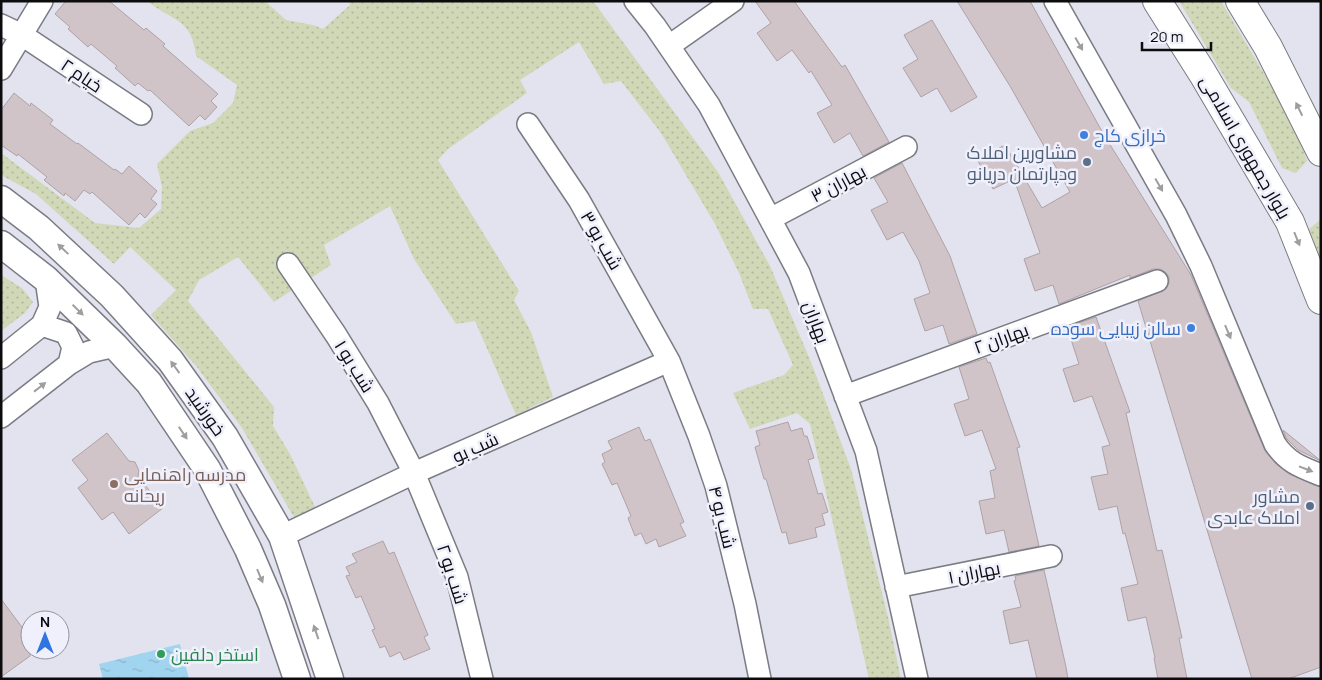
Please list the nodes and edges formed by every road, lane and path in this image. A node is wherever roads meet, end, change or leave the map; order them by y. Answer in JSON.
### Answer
{"nodes":[{"id":1,"x":42,"y":1,"type":"edge"},
{"id":2,"x":635,"y":1,"type":"edge"},
{"id":3,"x":733,"y":1,"type":"edge"},
{"id":4,"x":1055,"y":1,"type":"edge"},
{"id":5,"x":1157,"y":1,"type":"edge"},
{"id":6,"x":1240,"y":1,"type":"edge"},
{"id":7,"x":1,"y":25,"type":"edge"},
{"id":8,"x":22,"y":35,"type":"junction"},
{"id":9,"x":669,"y":46,"type":"junction"},
{"id":10,"x":1,"y":69,"type":"edge"},
{"id":11,"x":141,"y":114,"type":"dead end"},
{"id":12,"x":528,"y":124,"type":"dead end"},
{"id":13,"x":906,"y":147,"type":"dead end"},
{"id":14,"x":1321,"y":152,"type":"edge"},
{"id":15,"x":1,"y":199,"type":"edge"},
{"id":16,"x":770,"y":219,"type":"junction"},
{"id":17,"x":1,"y":244,"type":"edge"},
{"id":18,"x":288,"y":264,"type":"dead end"},
{"id":19,"x":46,"y":279,"type":"junction"},
{"id":20,"x":1157,"y":281,"type":"dead end"},
{"id":21,"x":1321,"y":300,"type":"edge"},
{"id":22,"x":42,"y":325,"type":"junction"},
{"id":23,"x":115,"y":346,"type":"junction"},
{"id":24,"x":1,"y":358,"type":"edge"},
{"id":25,"x":669,"y":361,"type":"junction"},
{"id":26,"x":69,"y":364,"type":"junction"},
{"id":27,"x":845,"y":396,"type":"junction"},
{"id":28,"x":1,"y":418,"type":"edge"},
{"id":29,"x":414,"y":473,"type":"junction"},
{"id":30,"x":1321,"y":475,"type":"edge"},
{"id":31,"x":282,"y":536,"type":"junction"},
{"id":32,"x":1051,"y":556,"type":"dead end"},
{"id":33,"x":896,"y":587,"type":"junction"},
{"id":34,"x":298,"y":679,"type":"edge"},
{"id":35,"x":330,"y":679,"type":"edge"},
{"id":36,"x":482,"y":679,"type":"edge"},
{"id":37,"x":760,"y":679,"type":"edge"},
{"id":38,"x":917,"y":679,"type":"edge"}],
"edges":[{"from":1,"to":8,"type":"street"},
{"from":2,"to":9,"type":"street","name":"بهاران"},
{"from":3,"to":9,"type":"street"},
{"from":4,"to":30,"type":"street","one_way":true},
{"from":5,"to":21,"type":"main road","name":"بلوار جمهوری اسلامی","one_way":true},
{"from":14,"to":6,"type":"main road","one_way":true},
{"from":7,"to":8,"type":"street","name":"خیام ۲"},
{"from":8,"to":10,"type":"street"},
{"from":8,"to":11,"type":"street","name":"خیام ۲"},
{"from":9,"to":16,"type":"street","name":"بهاران"},
{"from":12,"to":25,"type":"street","name":"شب بو ۳"},
{"from":13,"to":16,"type":"street","name":"بهاران ۳"},
{"from":31,"to":15,"type":"street","name":"خورشید","one_way":true},
{"from":16,"to":27,"type":"street","name":"بهاران"},
{"from":17,"to":19,"type":"street","name":"خورشید"},
{"from":18,"to":29,"type":"street","name":"شب بو ۱"},
{"from":19,"to":22,"type":"street"},
{"from":19,"to":23,"type":"street","name":"خورشید","one_way":true},
{"from":20,"to":27,"type":"street","name":"بهاران ۲"},
{"from":22,"to":24,"type":"street"},
{"from":22,"to":26,"type":"street"},
{"from":23,"to":26,"type":"street"},
{"from":23,"to":34,"type":"street","name":"خورشید","one_way":true},
{"from":25,"to":29,"type":"street","name":"شب بو"},
{"from":25,"to":37,"type":"street","name":"شب بو ۴"},
{"from":28,"to":26,"type":"street","one_way":true},
{"from":27,"to":33,"type":"street","name":"بهاران"},
{"from":29,"to":31,"type":"street","name":"شب بو"},
{"from":29,"to":36,"type":"street","name":"شب بو ۲"},
{"from":35,"to":31,"type":"street","name":"خورشید","one_way":true},
{"from":32,"to":33,"type":"street","name":"بهاران ۱"},
{"from":33,"to":38,"type":"street","name":"بهاران"}]}
